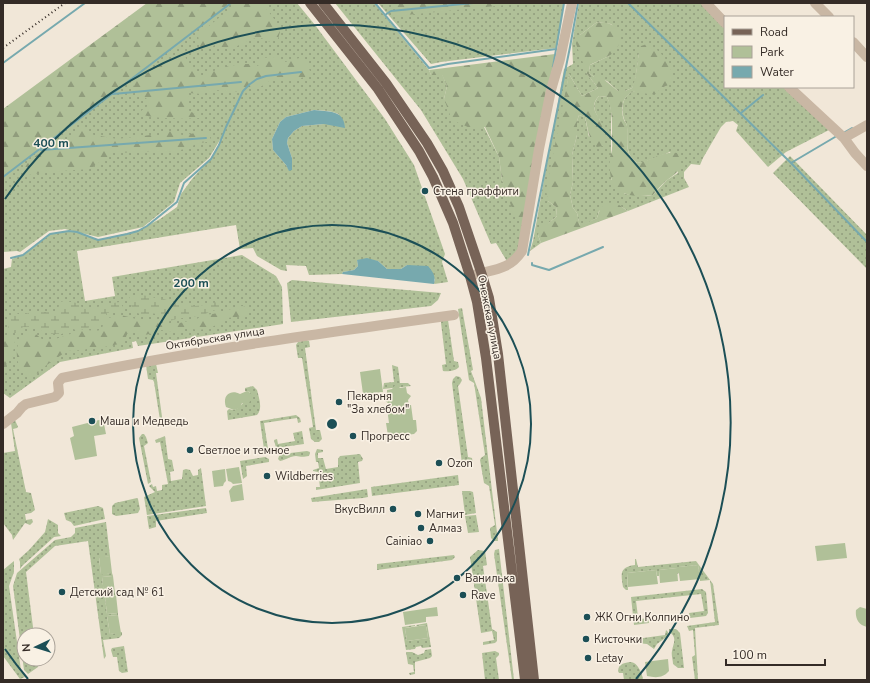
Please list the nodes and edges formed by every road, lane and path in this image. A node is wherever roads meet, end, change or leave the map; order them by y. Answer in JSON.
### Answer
{"nodes":[{"id":1,"x":310,"y":3,"type":"edge"},
{"id":2,"x":323,"y":3,"type":"edge"},
{"id":3,"x":572,"y":3,"type":"edge"},
{"id":4,"x":706,"y":3,"type":"edge"},
{"id":5,"x":815,"y":3,"type":"edge"},
{"id":6,"x":828,"y":16,"type":"edge"},
{"id":7,"x":724,"y":21,"type":"edge"},
{"id":8,"x":854,"y":43,"type":"edge"},
{"id":9,"x":867,"y":57,"type":"edge"},
{"id":10,"x":790,"y":88,"type":"edge"},
{"id":11,"x":867,"y":125,"type":"edge"},
{"id":12,"x":844,"y":138,"type":"junction"},
{"id":13,"x":867,"y":166,"type":"edge"},
{"id":14,"x":481,"y":272,"type":"junction"},
{"id":15,"x":470,"y":276,"type":"junction"},
{"id":16,"x":454,"y":315,"type":"dead end"},
{"id":17,"x":3,"y":424,"type":"edge"},
{"id":18,"x":525,"y":680,"type":"edge"},
{"id":19,"x":534,"y":680,"type":"edge"}],
"edges":[{"from":1,"to":15,"type":"main road","name":"Онежская улица"},
{"from":2,"to":14,"type":"main road","name":"Онежская улица"},
{"from":3,"to":14,"type":"street"},
{"from":4,"to":7,"type":"street"},
{"from":5,"to":6,"type":"street"},
{"from":8,"to":9,"type":"street"},
{"from":10,"to":12,"type":"street"},
{"from":11,"to":12,"type":"street"},
{"from":12,"to":13,"type":"street"},
{"from":14,"to":15,"type":"street"},
{"from":14,"to":19,"type":"main road","name":"Онежская улица"},
{"from":15,"to":18,"type":"main road","name":"Онежская улица"},
{"from":16,"to":17,"type":"street","name":"Октябрьская улица"}]}
